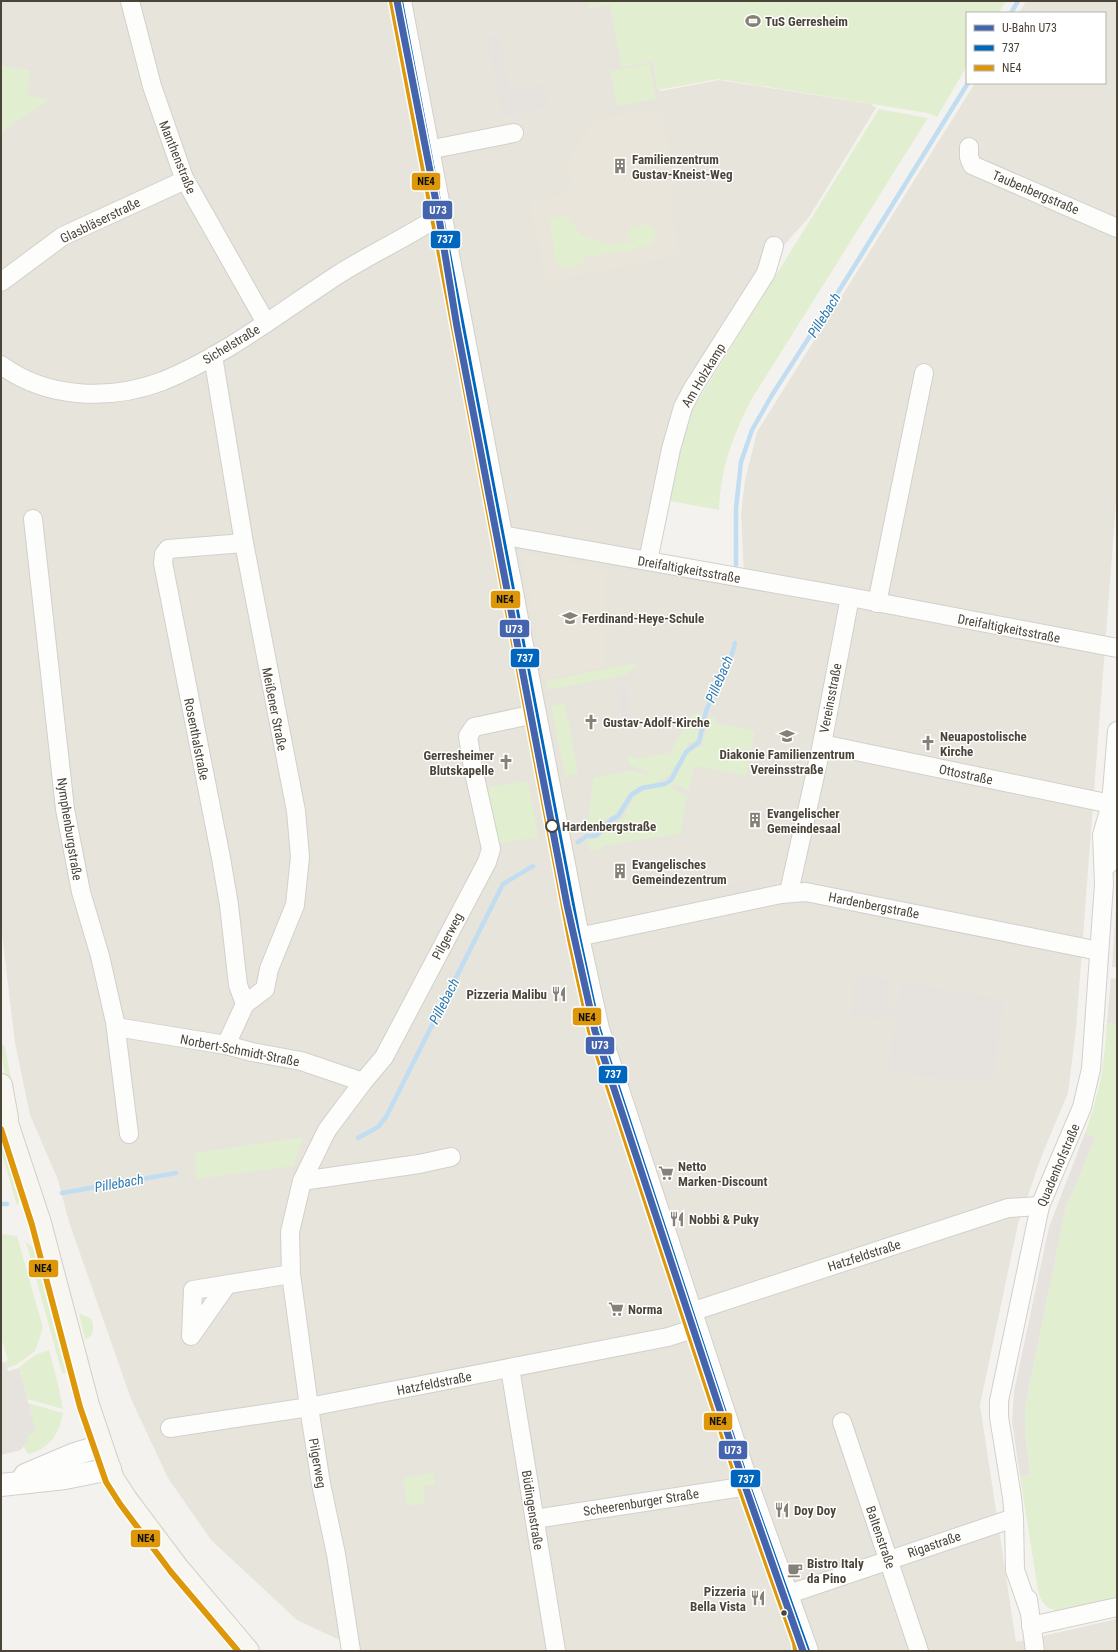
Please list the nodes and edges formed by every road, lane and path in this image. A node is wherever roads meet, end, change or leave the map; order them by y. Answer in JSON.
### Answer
{"nodes":[{"id":1,"x":130,"y":1,"type":"edge"},
{"id":2,"x":400,"y":1,"type":"edge"},
{"id":3,"x":514,"y":133,"type":"dead end"},
{"id":4,"x":969,"y":147,"type":"dead end"},
{"id":5,"x":428,"y":150,"type":"junction"},
{"id":6,"x":185,"y":180,"type":"junction"},
{"id":7,"x":441,"y":215,"type":"junction"},
{"id":8,"x":1117,"y":228,"type":"edge"},
{"id":9,"x":774,"y":246,"type":"dead end"},
{"id":10,"x":1,"y":282,"type":"edge"},
{"id":11,"x":266,"y":323,"type":"junction"},
{"id":12,"x":213,"y":356,"type":"junction"},
{"id":13,"x":1,"y":365,"type":"edge"},
{"id":14,"x":924,"y":373,"type":"dead end"},
{"id":15,"x":33,"y":519,"type":"dead end"},
{"id":16,"x":501,"y":535,"type":"junction"},
{"id":17,"x":244,"y":543,"type":"junction"},
{"id":18,"x":648,"y":562,"type":"junction"},
{"id":19,"x":850,"y":597,"type":"junction"},
{"id":20,"x":877,"y":603,"type":"junction"},
{"id":21,"x":1117,"y":648,"type":"edge"},
{"id":22,"x":535,"y":714,"type":"junction"},
{"id":23,"x":1117,"y":731,"type":"edge"},
{"id":24,"x":822,"y":744,"type":"junction"},
{"id":25,"x":1110,"y":804,"type":"junction"},
{"id":26,"x":789,"y":892,"type":"junction"},
{"id":27,"x":578,"y":937,"type":"junction"},
{"id":28,"x":1099,"y":951,"type":"junction"},
{"id":29,"x":245,"y":1004,"type":"junction"},
{"id":30,"x":116,"y":1027,"type":"junction"},
{"id":31,"x":226,"y":1045,"type":"junction"},
{"id":32,"x":363,"y":1082,"type":"junction"},
{"id":33,"x":1,"y":1085,"type":"edge"},
{"id":34,"x":4,"y":1113,"type":"edge"},
{"id":35,"x":129,"y":1134,"type":"dead end"},
{"id":36,"x":451,"y":1157,"type":"dead end"},
{"id":37,"x":302,"y":1181,"type":"junction"},
{"id":38,"x":1040,"y":1206,"type":"junction"},
{"id":39,"x":291,"y":1274,"type":"junction"},
{"id":40,"x":226,"y":1286,"type":"dead end"},
{"id":41,"x":693,"y":1320,"type":"junction"},
{"id":42,"x":510,"y":1368,"type":"junction"},
{"id":43,"x":309,"y":1407,"type":"junction"},
{"id":44,"x":842,"y":1422,"type":"dead end"},
{"id":45,"x":170,"y":1428,"type":"dead end"},
{"id":46,"x":101,"y":1446,"type":"junction"},
{"id":47,"x":110,"y":1469,"type":"junction"},
{"id":48,"x":4,"y":1484,"type":"edge"},
{"id":49,"x":748,"y":1486,"type":"junction"},
{"id":50,"x":1014,"y":1518,"type":"junction"},
{"id":51,"x":535,"y":1519,"type":"junction"},
{"id":52,"x":889,"y":1560,"type":"junction"},
{"id":53,"x":786,"y":1595,"type":"junction"},
{"id":54,"x":1117,"y":1607,"type":"edge"},
{"id":55,"x":1030,"y":1618,"type":"junction"},
{"id":56,"x":805,"y":1648,"type":"edge"},
{"id":57,"x":248,"y":1651,"type":"edge"},
{"id":58,"x":351,"y":1651,"type":"edge"},
{"id":59,"x":556,"y":1651,"type":"edge"},
{"id":60,"x":919,"y":1651,"type":"edge"},
{"id":61,"x":1035,"y":1651,"type":"edge"}],
"edges":[{"from":1,"to":6,"type":"street","name":"Manthenstraße"},
{"from":2,"to":5,"type":"street"},
{"from":3,"to":5,"type":"street"},
{"from":4,"to":8,"type":"street","name":"Taubenbergstraße"},
{"from":5,"to":7,"type":"street"},
{"from":6,"to":10,"type":"street","name":"Glasbläserstraße"},
{"from":6,"to":11,"type":"street","name":"Manthenstraße"},
{"from":7,"to":11,"type":"street","name":"Sichelstraße"},
{"from":7,"to":16,"type":"street"},
{"from":9,"to":18,"type":"street","name":"Am Holzkamp"},
{"from":11,"to":12,"type":"street","name":"Sichelstraße"},
{"from":12,"to":13,"type":"street","name":"Sichelstraße"},
{"from":12,"to":17,"type":"street","name":"Meißener Straße"},
{"from":14,"to":20,"type":"street"},
{"from":15,"to":30,"type":"street","name":"Nymphenburgstraße"},
{"from":16,"to":18,"type":"street","name":"Dreifaltigkeitsstraße"},
{"from":16,"to":22,"type":"street"},
{"from":17,"to":29,"type":"street","name":"Meißener Straße"},
{"from":17,"to":29,"type":"street","name":"Rosenthalstraße"},
{"from":18,"to":19,"type":"street","name":"Dreifaltigkeitsstraße"},
{"from":19,"to":20,"type":"street","name":"Dreifaltigkeitsstraße"},
{"from":19,"to":24,"type":"street","name":"Vereinsstraße"},
{"from":20,"to":21,"type":"street","name":"Dreifaltigkeitsstraße"},
{"from":22,"to":27,"type":"street"},
{"from":22,"to":32,"type":"street","name":"Pilgerweg"},
{"from":23,"to":25,"type":"street","name":"Quadenhofstraße"},
{"from":24,"to":25,"type":"street","name":"Ottostraße"},
{"from":24,"to":26,"type":"street","name":"Vereinsstraße"},
{"from":25,"to":28,"type":"street","name":"Quadenhofstraße"},
{"from":26,"to":27,"type":"street","name":"Hardenbergstraße"},
{"from":26,"to":28,"type":"street","name":"Hardenbergstraße"},
{"from":27,"to":41,"type":"street"},
{"from":28,"to":38,"type":"street","name":"Quadenhofstraße"},
{"from":29,"to":31,"type":"street","name":"Meißener Straße"},
{"from":30,"to":31,"type":"street","name":"Norbert-Schmidt-Straße"},
{"from":30,"to":35,"type":"street","name":"Nymphenburgstraße"},
{"from":31,"to":32,"type":"street","name":"Norbert-Schmidt-Straße"},
{"from":32,"to":37,"type":"street","name":"Pilgerweg"},
{"from":33,"to":34,"type":"main road"},
{"from":34,"to":46,"type":"main road"},
{"from":36,"to":37,"type":"street"},
{"from":37,"to":39,"type":"street","name":"Pilgerweg"},
{"from":38,"to":41,"type":"street","name":"Hatzfeldstraße"},
{"from":38,"to":50,"type":"street","name":"Quadenhofstraße"},
{"from":39,"to":40,"type":"street"},
{"from":39,"to":43,"type":"street","name":"Pilgerweg"},
{"from":41,"to":42,"type":"street","name":"Hatzfeldstraße"},
{"from":41,"to":49,"type":"street"},
{"from":42,"to":43,"type":"street","name":"Hatzfeldstraße"},
{"from":42,"to":51,"type":"street","name":"Büdingenstraße"},
{"from":43,"to":45,"type":"street","name":"Hatzfeldstraße"},
{"from":43,"to":58,"type":"street","name":"Pilgerweg"},
{"from":44,"to":52,"type":"street","name":"Baltenstraße"},
{"from":46,"to":47,"type":"main road"},
{"from":46,"to":48,"type":"street"},
{"from":47,"to":48,"type":"street"},
{"from":47,"to":57,"type":"main road"},
{"from":49,"to":51,"type":"street","name":"Scheerenburger Straße"},
{"from":49,"to":53,"type":"street"},
{"from":50,"to":52,"type":"street","name":"Rigastraße"},
{"from":50,"to":55,"type":"street","name":"Quadenhofstraße"},
{"from":51,"to":59,"type":"street","name":"Büdingenstraße"},
{"from":52,"to":53,"type":"street","name":"Rigastraße"},
{"from":52,"to":60,"type":"street","name":"Baltenstraße"},
{"from":53,"to":56,"type":"street"},
{"from":54,"to":55,"type":"street"},
{"from":55,"to":61,"type":"street","name":"Quadenhofstraße"}]}
